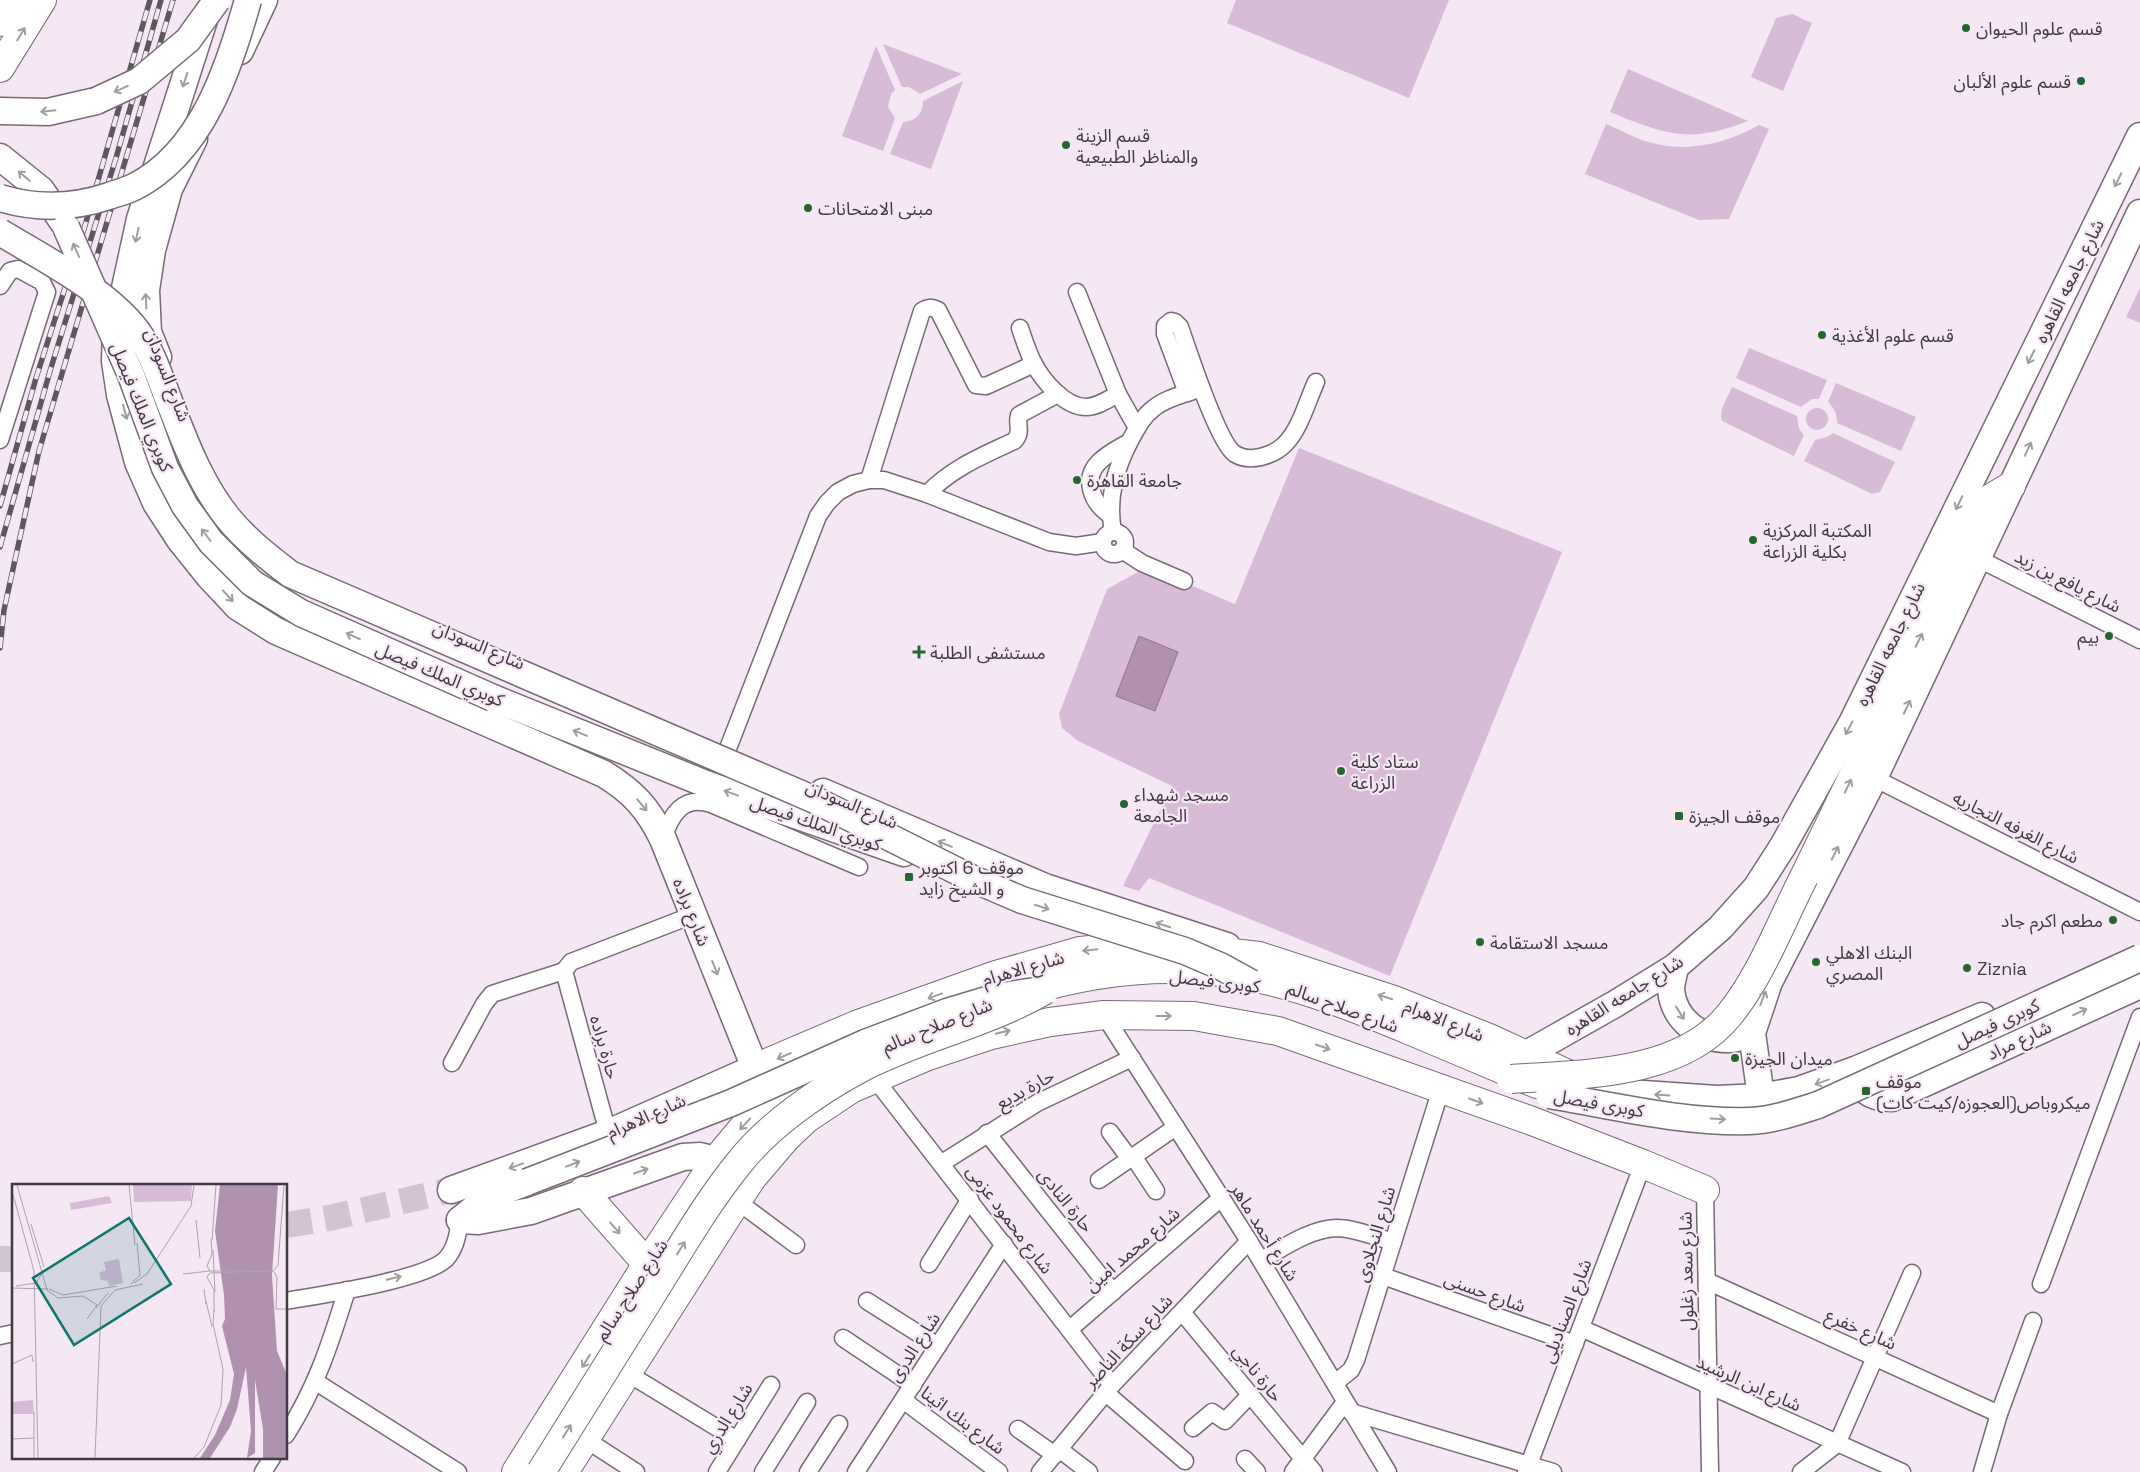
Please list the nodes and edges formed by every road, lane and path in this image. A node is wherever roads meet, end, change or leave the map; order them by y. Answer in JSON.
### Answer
{"nodes":[{"id":1,"x":14,"y":0,"type":"edge"},
{"id":2,"x":42,"y":0,"type":"edge"},
{"id":3,"x":210,"y":0,"type":"edge"},
{"id":4,"x":217,"y":0,"type":"edge"},
{"id":5,"x":248,"y":0,"type":"edge"},
{"id":6,"x":264,"y":0,"type":"edge"},
{"id":7,"x":0,"y":24,"type":"edge"},
{"id":8,"x":0,"y":68,"type":"edge"},
{"id":9,"x":0,"y":111,"type":"edge"},
{"id":10,"x":2140,"y":136,"type":"edge"},
{"id":11,"x":0,"y":157,"type":"edge"},
{"id":12,"x":0,"y":198,"type":"edge"},
{"id":13,"x":2140,"y":213,"type":"edge"},
{"id":14,"x":0,"y":232,"type":"edge"},
{"id":15,"x":0,"y":286,"type":"edge"},
{"id":16,"x":1077,"y":292,"type":"dead end"},
{"id":17,"x":1020,"y":328,"type":"dead end"},
{"id":18,"x":1034,"y":364,"type":"junction"},
{"id":19,"x":1316,"y":382,"type":"dead end"},
{"id":20,"x":1194,"y":391,"type":"junction"},
{"id":21,"x":1058,"y":394,"type":"junction"},
{"id":22,"x":1118,"y":394,"type":"junction"},
{"id":23,"x":1133,"y":435,"type":"junction"},
{"id":24,"x":0,"y":440,"type":"edge"},
{"id":25,"x":868,"y":480,"type":"junction"},
{"id":26,"x":2010,"y":486,"type":"junction"},
{"id":27,"x":928,"y":494,"type":"junction"},
{"id":28,"x":1110,"y":515,"type":"junction"},
{"id":29,"x":247,"y":526,"type":"junction"},
{"id":30,"x":1108,"y":537,"type":"junction"},
{"id":31,"x":1977,"y":558,"type":"junction"},
{"id":32,"x":208,"y":575,"type":"junction"},
{"id":33,"x":1184,"y":581,"type":"dead end"},
{"id":34,"x":2140,"y":640,"type":"edge"},
{"id":35,"x":727,"y":751,"type":"junction"},
{"id":36,"x":604,"y":774,"type":"joint"},
{"id":37,"x":1874,"y":778,"type":"junction"},
{"id":38,"x":663,"y":839,"type":"junction"},
{"id":39,"x":859,"y":867,"type":"dead end"},
{"id":40,"x":1046,"y":887,"type":"junction"},
{"id":41,"x":2140,"y":912,"type":"edge"},
{"id":42,"x":693,"y":915,"type":"junction"},
{"id":43,"x":2140,"y":944,"type":"edge"},
{"id":44,"x":1206,"y":950,"type":"junction"},
{"id":45,"x":1259,"y":956,"type":"junction"},
{"id":46,"x":2140,"y":958,"type":"edge"},
{"id":47,"x":1675,"y":967,"type":"junction"},
{"id":48,"x":1160,"y":969,"type":"junction"},
{"id":49,"x":564,"y":972,"type":"junction"},
{"id":50,"x":1251,"y":983,"type":"junction"},
{"id":51,"x":970,"y":984,"type":"junction"},
{"id":52,"x":2140,"y":985,"type":"edge"},
{"id":53,"x":1044,"y":990,"type":"junction"},
{"id":54,"x":1003,"y":998,"type":"junction"},
{"id":55,"x":1104,"y":1015,"type":"junction"},
{"id":56,"x":2140,"y":1017,"type":"edge"},
{"id":57,"x":1752,"y":1033,"type":"junction"},
{"id":58,"x":1525,"y":1055,"type":"junction"},
{"id":59,"x":1132,"y":1058,"type":"junction"},
{"id":60,"x":452,"y":1063,"type":"dead end"},
{"id":61,"x":755,"y":1068,"type":"junction"},
{"id":62,"x":1855,"y":1070,"type":"junction"},
{"id":63,"x":875,"y":1078,"type":"junction"},
{"id":64,"x":1511,"y":1079,"type":"junction"},
{"id":65,"x":1441,"y":1089,"type":"junction"},
{"id":66,"x":1546,"y":1091,"type":"junction"},
{"id":67,"x":1607,"y":1092,"type":"junction"},
{"id":68,"x":1761,"y":1097,"type":"junction"},
{"id":69,"x":1176,"y":1127,"type":"junction"},
{"id":70,"x":1110,"y":1132,"type":"dead end"},
{"id":71,"x":608,"y":1133,"type":"junction"},
{"id":72,"x":987,"y":1133,"type":"junction"},
{"id":73,"x":1132,"y":1157,"type":"junction"},
{"id":74,"x":716,"y":1160,"type":"junction"},
{"id":75,"x":942,"y":1163,"type":"junction"},
{"id":76,"x":1644,"y":1164,"type":"junction"},
{"id":77,"x":1099,"y":1180,"type":"dead end"},
{"id":78,"x":452,"y":1190,"type":"tunnel mouth"},
{"id":79,"x":1156,"y":1190,"type":"dead end"},
{"id":80,"x":1705,"y":1190,"type":"joint"},
{"id":81,"x":583,"y":1191,"type":"junction"},
{"id":82,"x":970,"y":1198,"type":"junction"},
{"id":83,"x":1221,"y":1198,"type":"junction"},
{"id":84,"x":737,"y":1200,"type":"junction"},
{"id":85,"x":460,"y":1220,"type":"junction"},
{"id":86,"x":1249,"y":1241,"type":"junction"},
{"id":87,"x":1393,"y":1242,"type":"junction"},
{"id":88,"x":1004,"y":1244,"type":"junction"},
{"id":89,"x":796,"y":1245,"type":"dead end"},
{"id":90,"x":1260,"y":1260,"type":"junction"},
{"id":91,"x":647,"y":1264,"type":"junction"},
{"id":92,"x":929,"y":1264,"type":"dead end"},
{"id":93,"x":1912,"y":1273,"type":"dead end"},
{"id":94,"x":1383,"y":1276,"type":"junction"},
{"id":95,"x":1707,"y":1281,"type":"junction"},
{"id":96,"x":684,"y":1282,"type":"junction"},
{"id":97,"x":2041,"y":1284,"type":"dead end"},
{"id":98,"x":347,"y":1290,"type":"junction"},
{"id":99,"x":1114,"y":1292,"type":"junction"},
{"id":100,"x":627,"y":1296,"type":"junction"},
{"id":101,"x":288,"y":1301,"type":"edge"},
{"id":102,"x":867,"y":1301,"type":"dead end"},
{"id":103,"x":1182,"y":1312,"type":"junction"},
{"id":104,"x":2033,"y":1321,"type":"dead end"},
{"id":105,"x":1581,"y":1328,"type":"junction"},
{"id":106,"x":1070,"y":1329,"type":"junction"},
{"id":107,"x":652,"y":1333,"type":"junction"},
{"id":108,"x":843,"y":1338,"type":"dead end"},
{"id":109,"x":1575,"y":1344,"type":"junction"},
{"id":110,"x":938,"y":1346,"type":"junction"},
{"id":111,"x":1875,"y":1358,"type":"junction"},
{"id":112,"x":627,"y":1373,"type":"junction"},
{"id":113,"x":316,"y":1382,"type":"junction"},
{"id":114,"x":1335,"y":1384,"type":"junction"},
{"id":115,"x":771,"y":1385,"type":"dead end"},
{"id":116,"x":913,"y":1385,"type":"junction"},
{"id":117,"x":1708,"y":1386,"type":"junction"},
{"id":118,"x":1109,"y":1389,"type":"junction"},
{"id":119,"x":1250,"y":1395,"type":"junction"},
{"id":120,"x":904,"y":1400,"type":"junction"},
{"id":121,"x":807,"y":1402,"type":"dead end"},
{"id":122,"x":1348,"y":1407,"type":"junction"},
{"id":123,"x":1999,"y":1414,"type":"junction"},
{"id":124,"x":839,"y":1424,"type":"dead end"},
{"id":125,"x":1193,"y":1428,"type":"dead end"},
{"id":126,"x":1018,"y":1429,"type":"dead end"},
{"id":127,"x":288,"y":1432,"type":"edge"},
{"id":128,"x":585,"y":1439,"type":"junction"},
{"id":129,"x":737,"y":1440,"type":"junction"},
{"id":130,"x":1837,"y":1444,"type":"junction"},
{"id":131,"x":1057,"y":1452,"type":"junction"},
{"id":132,"x":1245,"y":1459,"type":"dead end"},
{"id":133,"x":271,"y":1460,"type":"edge"},
{"id":134,"x":1185,"y":1461,"type":"dead end"},
{"id":135,"x":1298,"y":1466,"type":"edge"},
{"id":136,"x":1528,"y":1468,"type":"edge"},
{"id":137,"x":263,"y":1472,"type":"edge"},
{"id":138,"x":458,"y":1472,"type":"edge"},
{"id":139,"x":516,"y":1472,"type":"edge"},
{"id":140,"x":541,"y":1472,"type":"edge"},
{"id":141,"x":564,"y":1472,"type":"edge"},
{"id":142,"x":636,"y":1472,"type":"edge"},
{"id":143,"x":717,"y":1472,"type":"edge"},
{"id":144,"x":763,"y":1472,"type":"edge"},
{"id":145,"x":808,"y":1472,"type":"edge"},
{"id":146,"x":856,"y":1472,"type":"edge"},
{"id":147,"x":999,"y":1472,"type":"edge"},
{"id":148,"x":1040,"y":1472,"type":"edge"},
{"id":149,"x":1090,"y":1472,"type":"edge"},
{"id":150,"x":1257,"y":1472,"type":"edge"},
{"id":151,"x":1314,"y":1472,"type":"edge"},
{"id":152,"x":1388,"y":1472,"type":"edge"},
{"id":153,"x":1553,"y":1472,"type":"edge"},
{"id":154,"x":1710,"y":1472,"type":"edge"},
{"id":155,"x":1801,"y":1472,"type":"edge"},
{"id":156,"x":1902,"y":1472,"type":"edge"},
{"id":157,"x":1982,"y":1472,"type":"edge"}],
"edges":[{"from":1,"to":7,"type":"main road"},
{"from":8,"to":2,"type":"highway","one_way":true},
{"from":3,"to":32,"type":"main road","name":"شارع السودان","one_way":true},
{"from":4,"to":9,"type":"main road","one_way":true,"bridge":true},
{"from":5,"to":12,"type":"main road","bridge":true},
{"from":29,"to":6,"type":"main road","name":"شارع السودان","one_way":true},
{"from":10,"to":47,"type":"main road","name":"شارع جامعه القاهره","one_way":true},
{"from":40,"to":11,"type":"main road","name":"كوبري الملك فيصل","one_way":true,"bridge":true},
{"from":26,"to":13,"type":"main road","name":"شارع جامعه القاهره","one_way":true},
{"from":14,"to":50,"type":"main road","name":"كوبري الملك فيصل","one_way":true,"bridge":true},
{"from":15,"to":24,"type":"street"},
{"from":16,"to":22,"type":"street"},
{"from":17,"to":18,"type":"street"},
{"from":18,"to":21,"type":"street"},
{"from":18,"to":25,"type":"street"},
{"from":19,"to":20,"type":"street"},
{"from":20,"to":20,"type":"street"},
{"from":20,"to":23,"type":"street"},
{"from":21,"to":22,"type":"street"},
{"from":21,"to":27,"type":"street"},
{"from":22,"to":23,"type":"street"},
{"from":23,"to":28,"type":"street"},
{"from":23,"to":28,"type":"street"},
{"from":25,"to":27,"type":"street"},
{"from":25,"to":35,"type":"street"},
{"from":26,"to":31,"type":"main road","name":"شارع جامعه القاهره"},
{"from":64,"to":26,"type":"highway","one_way":true,"bridge":true},
{"from":27,"to":30,"type":"street"},
{"from":28,"to":30,"type":"street"},
{"from":29,"to":32,"type":"main road"},
{"from":29,"to":35,"type":"main road","name":"شارع السودان"},
{"from":30,"to":33,"type":"street"},
{"from":31,"to":34,"type":"street","name":"شارع يافع بن زيد"},
{"from":37,"to":31,"type":"main road","name":"شارع جامعه القاهره","one_way":true},
{"from":32,"to":36,"type":"main road","name":"شارع السودان","one_way":true},
{"from":40,"to":35,"type":"main road","name":"شارع السودان","one_way":true},
{"from":36,"to":38,"type":"main road","name":"شارع براده","one_way":true},
{"from":37,"to":41,"type":"street","name":"شارع الغرفه التجاريه"},
{"from":57,"to":37,"type":"main road","name":"شارع جامعه القاهره","one_way":true},
{"from":38,"to":39,"type":"street"},
{"from":38,"to":42,"type":"main road","name":"شارع براده"},
{"from":45,"to":40,"type":"main road","name":"شارع السودان","one_way":true},
{"from":42,"to":49,"type":"street"},
{"from":42,"to":61,"type":"main road","name":"شارع براده","one_way":true},
{"from":43,"to":62,"type":"main road","name":"شارع مراد"},
{"from":44,"to":45,"type":"highway","name":"شارع الاهرام"},
{"from":44,"to":48,"type":"highway"},
{"from":44,"to":51,"type":"highway","name":"شارع الاهرام","one_way":true},
{"from":58,"to":45,"type":"highway","name":"شارع الاهرام","one_way":true},
{"from":66,"to":46,"type":"main road","name":"كوبرى فيصل","one_way":true,"bridge":true},
{"from":47,"to":57,"type":"main road","one_way":true},
{"from":47,"to":58,"type":"main road","name":"شارع جامعه القاهره"},
{"from":48,"to":54,"type":"highway","name":"شارع صلاح سالم"},
{"from":48,"to":66,"type":"highway","name":"شارع صلاح سالم"},
{"from":49,"to":60,"type":"street"},
{"from":49,"to":71,"type":"street","name":"حارة براده"},
{"from":50,"to":53,"type":"highway","name":"كوبرى فيصل","bridge":true},
{"from":50,"to":64,"type":"highway","name":"كوبرى فيصل"},
{"from":51,"to":54,"type":"highway"},
{"from":51,"to":61,"type":"highway","name":"شارع الاهرام","one_way":true},
{"from":62,"to":52,"type":"main road","name":"شارع مراد","one_way":true},
{"from":85,"to":53,"type":"main road","one_way":true,"bridge":true},
{"from":140,"to":53,"type":"highway","name":"كوبرى فيصل","one_way":true,"bridge":true},
{"from":54,"to":74,"type":"highway","name":"شارع صلاح سالم","one_way":true},
{"from":55,"to":59,"type":"street","name":"شارع أحمد ماهر"},
{"from":63,"to":55,"type":"highway","one_way":true},
{"from":55,"to":65,"type":"highway","one_way":true},
{"from":56,"to":97,"type":"street"},
{"from":57,"to":68,"type":"main road","name":"شارع جامعه القاهره"},
{"from":58,"to":67,"type":"highway","name":"شارع الاهرام"},
{"from":59,"to":69,"type":"street","name":"شارع أحمد ماهر"},
{"from":59,"to":72,"type":"street","name":"حارة بديع"},
{"from":61,"to":71,"type":"main road","name":"شارع الاهرام"},
{"from":62,"to":68,"type":"main road","name":"شارع مراد","one_way":true},
{"from":63,"to":75,"type":"street","name":"شارع محمود عزمى"},
{"from":63,"to":84,"type":"highway","name":"شارع صلاح سالم"},
{"from":64,"to":66,"type":"highway","name":"كوبرى فيصل"},
{"from":65,"to":76,"type":"highway","one_way":true},
{"from":65,"to":87,"type":"street","name":"شارع النحلاوى"},
{"from":66,"to":67,"type":"main road","name":"شارع مراد"},
{"from":68,"to":67,"type":"main road","name":"شارع مراد","one_way":true},
{"from":69,"to":73,"type":"street"},
{"from":69,"to":83,"type":"street","name":"شارع أحمد ماهر"},
{"from":70,"to":73,"type":"street"},
{"from":71,"to":78,"type":"main road","name":"شارع الاهرام","one_way":true},
{"from":72,"to":75,"type":"street","name":"حارة بديع"},
{"from":72,"to":99,"type":"street","name":"حارة النادى"},
{"from":73,"to":77,"type":"street"},
{"from":73,"to":79,"type":"street"},
{"from":81,"to":74,"type":"main road","one_way":true},
{"from":74,"to":91,"type":"highway","name":"شارع صلاح سالم"},
{"from":75,"to":82,"type":"street","name":"شارع محمود عزمى"},
{"from":76,"to":80,"type":"highway"},
{"from":76,"to":105,"type":"street","name":"شارع الصناديلى"},
{"from":80,"to":95,"type":"street","name":"شارع سعد زغلول"},
{"from":81,"to":85,"type":"main road"},
{"from":81,"to":91,"type":"highway","one_way":true},
{"from":82,"to":88,"type":"street","name":"شارع محمود عزمى"},
{"from":82,"to":92,"type":"street"},
{"from":83,"to":86,"type":"street","name":"شارع أحمد ماهر"},
{"from":83,"to":99,"type":"street","name":"شارع محمد امين"},
{"from":84,"to":89,"type":"street"},
{"from":84,"to":96,"type":"highway","name":"شارع صلاح سالم"},
{"from":98,"to":85,"type":"street","one_way":true},
{"from":86,"to":90,"type":"street","name":"شارع أحمد ماهر"},
{"from":86,"to":103,"type":"street","name":"شارع سكة الناصر"},
{"from":87,"to":90,"type":"street"},
{"from":87,"to":94,"type":"street","name":"شارع النحلاوى"},
{"from":88,"to":106,"type":"street","name":"شارع محمود عزمى"},
{"from":88,"to":110,"type":"street","name":"شارع الدرى"},
{"from":90,"to":114,"type":"street","name":"شارع أحمد ماهر"},
{"from":91,"to":96,"type":"highway"},
{"from":91,"to":100,"type":"highway","name":"شارع صلاح سالم"},
{"from":93,"to":111,"type":"street"},
{"from":94,"to":109,"type":"street","name":"شارع حسنى"},
{"from":94,"to":114,"type":"street","name":"شارع النحلاوى"},
{"from":95,"to":111,"type":"street","name":"شارع خفرع"},
{"from":95,"to":117,"type":"street","name":"شارع سعد زغلول"},
{"from":96,"to":107,"type":"highway","name":"شارع صلاح سالم"},
{"from":98,"to":101,"type":"street"},
{"from":98,"to":113,"type":"street"},
{"from":99,"to":106,"type":"street","name":"شارع محمد امين"},
{"from":100,"to":107,"type":"highway"},
{"from":100,"to":139,"type":"highway","name":"شارع صلاح سالم","one_way":true},
{"from":102,"to":110,"type":"street"},
{"from":103,"to":118,"type":"street","name":"شارع سكة الناصر"},
{"from":103,"to":119,"type":"street","name":"حارة ناجي"},
{"from":104,"to":123,"type":"street"},
{"from":105,"to":109,"type":"street","name":"شارع الصناديلى"},
{"from":105,"to":117,"type":"street","name":"شارع ابن الرشيد"},
{"from":106,"to":118,"type":"street","name":"شارع محمود عزمى"},
{"from":107,"to":112,"type":"highway","name":"شارع صلاح سالم"},
{"from":108,"to":116,"type":"street"},
{"from":109,"to":136,"type":"street","name":"شارع الصناديلى"},
{"from":110,"to":116,"type":"street","name":"شارع الدرى"},
{"from":111,"to":123,"type":"street","name":"شارع خفرع"},
{"from":111,"to":130,"type":"street"},
{"from":112,"to":128,"type":"highway","name":"شارع صلاح سالم"},
{"from":112,"to":129,"type":"street"},
{"from":113,"to":127,"type":"street"},
{"from":113,"to":138,"type":"street"},
{"from":114,"to":122,"type":"street","name":"شارع أحمد ماهر"},
{"from":115,"to":129,"type":"street","name":"شارع الدري"},
{"from":116,"to":120,"type":"street","name":"شارع الدرى"},
{"from":117,"to":130,"type":"street","name":"شارع ابن الرشيد"},
{"from":117,"to":154,"type":"street","name":"شارع سعد زغلول"},
{"from":118,"to":131,"type":"street","name":"شارع سكة الناصر"},
{"from":118,"to":134,"type":"street","name":"شارع محمود عزمى"},
{"from":119,"to":125,"type":"street"},
{"from":119,"to":135,"type":"street","name":"حارة ناجي"},
{"from":120,"to":146,"type":"street","name":"شارع الدرى"},
{"from":120,"to":147,"type":"street","name":"شارع بنك اثينا"},
{"from":121,"to":144,"type":"street"},
{"from":122,"to":135,"type":"street"},
{"from":122,"to":136,"type":"street"},
{"from":122,"to":152,"type":"street","name":"شارع أحمد ماهر"},
{"from":123,"to":157,"type":"street"},
{"from":124,"to":145,"type":"street"},
{"from":126,"to":131,"type":"street"},
{"from":128,"to":141,"type":"highway","name":"شارع صلاح سالم"},
{"from":128,"to":142,"type":"street"},
{"from":129,"to":143,"type":"street","name":"شارع الدري"},
{"from":130,"to":155,"type":"street"},
{"from":130,"to":156,"type":"street","name":"شارع ابن الرشيد"},
{"from":131,"to":148,"type":"street","name":"شارع سكة الناصر"},
{"from":131,"to":149,"type":"street"},
{"from":132,"to":150,"type":"street"},
{"from":133,"to":137,"type":"street"},
{"from":135,"to":151,"type":"street","name":"حارة ناجي"},
{"from":136,"to":153,"type":"street"}]}
